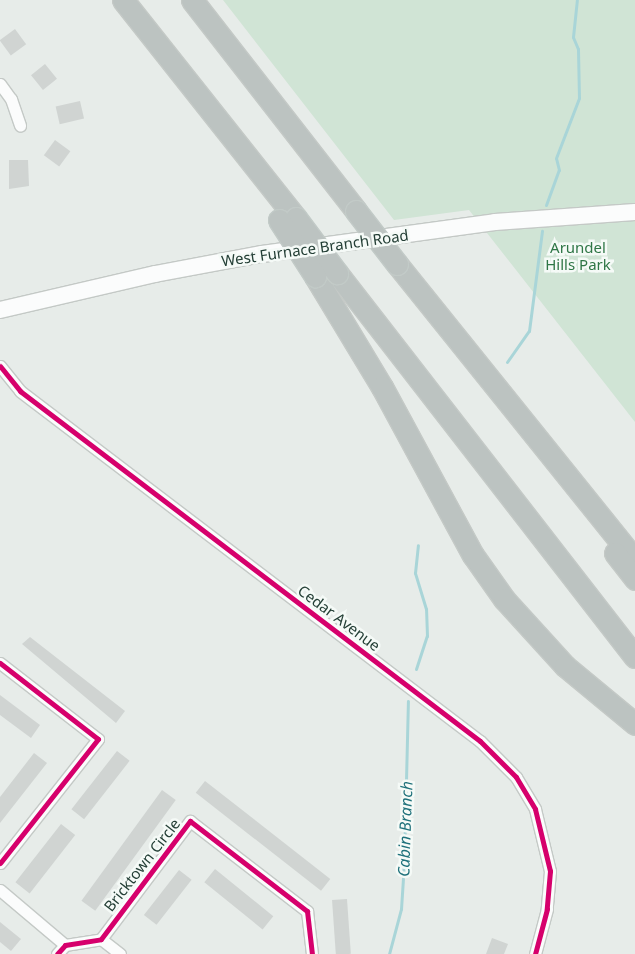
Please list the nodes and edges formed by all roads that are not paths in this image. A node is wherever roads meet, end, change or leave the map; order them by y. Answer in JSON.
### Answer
{"nodes":[{"id":1,"x":114,"y":0,"type":"edge"},
{"id":2,"x":123,"y":0,"type":"edge"},
{"id":3,"x":192,"y":0,"type":"edge"},
{"id":4,"x":0,"y":84,"type":"edge"},
{"id":5,"x":20,"y":125,"type":"dead end"},
{"id":6,"x":635,"y":212,"type":"edge"},
{"id":7,"x":287,"y":219,"type":"junction"},
{"id":8,"x":0,"y":310,"type":"edge"},
{"id":9,"x":0,"y":366,"type":"edge"},
{"id":10,"x":502,"y":397,"type":"junction"},
{"id":11,"x":635,"y":560,"type":"edge"},
{"id":12,"x":635,"y":579,"type":"edge"},
{"id":13,"x":635,"y":657,"type":"edge"},
{"id":14,"x":0,"y":663,"type":"edge"},
{"id":15,"x":635,"y":724,"type":"edge"},
{"id":16,"x":0,"y":863,"type":"edge"},
{"id":17,"x":0,"y":890,"type":"edge"},
{"id":18,"x":101,"y":939,"type":"junction"},
{"id":19,"x":65,"y":945,"type":"junction"},
{"id":20,"x":57,"y":954,"type":"edge"},
{"id":21,"x":120,"y":954,"type":"edge"},
{"id":22,"x":312,"y":954,"type":"edge"},
{"id":23,"x":534,"y":954,"type":"edge"}],
"edges":[{"from":1,"to":7,"type":"highway"},
{"from":2,"to":7,"type":"highway"},
{"from":3,"to":10,"type":"highway","bridge":true},
{"from":4,"to":5,"type":"street"},
{"from":6,"to":8,"type":"main road","name":"West Furnace Branch Road"},
{"from":7,"to":13,"type":"highway","bridge":true},
{"from":7,"to":15,"type":"highway","bridge":true},
{"from":9,"to":23,"type":"street","name":"Cedar Avenue"},
{"from":10,"to":11,"type":"highway"},
{"from":10,"to":12,"type":"highway"},
{"from":14,"to":16,"type":"street"},
{"from":17,"to":19,"type":"street"},
{"from":18,"to":19,"type":"street"},
{"from":18,"to":21,"type":"street"},
{"from":18,"to":22,"type":"street","name":"Bricktown Circle"},
{"from":19,"to":20,"type":"street"}]}
